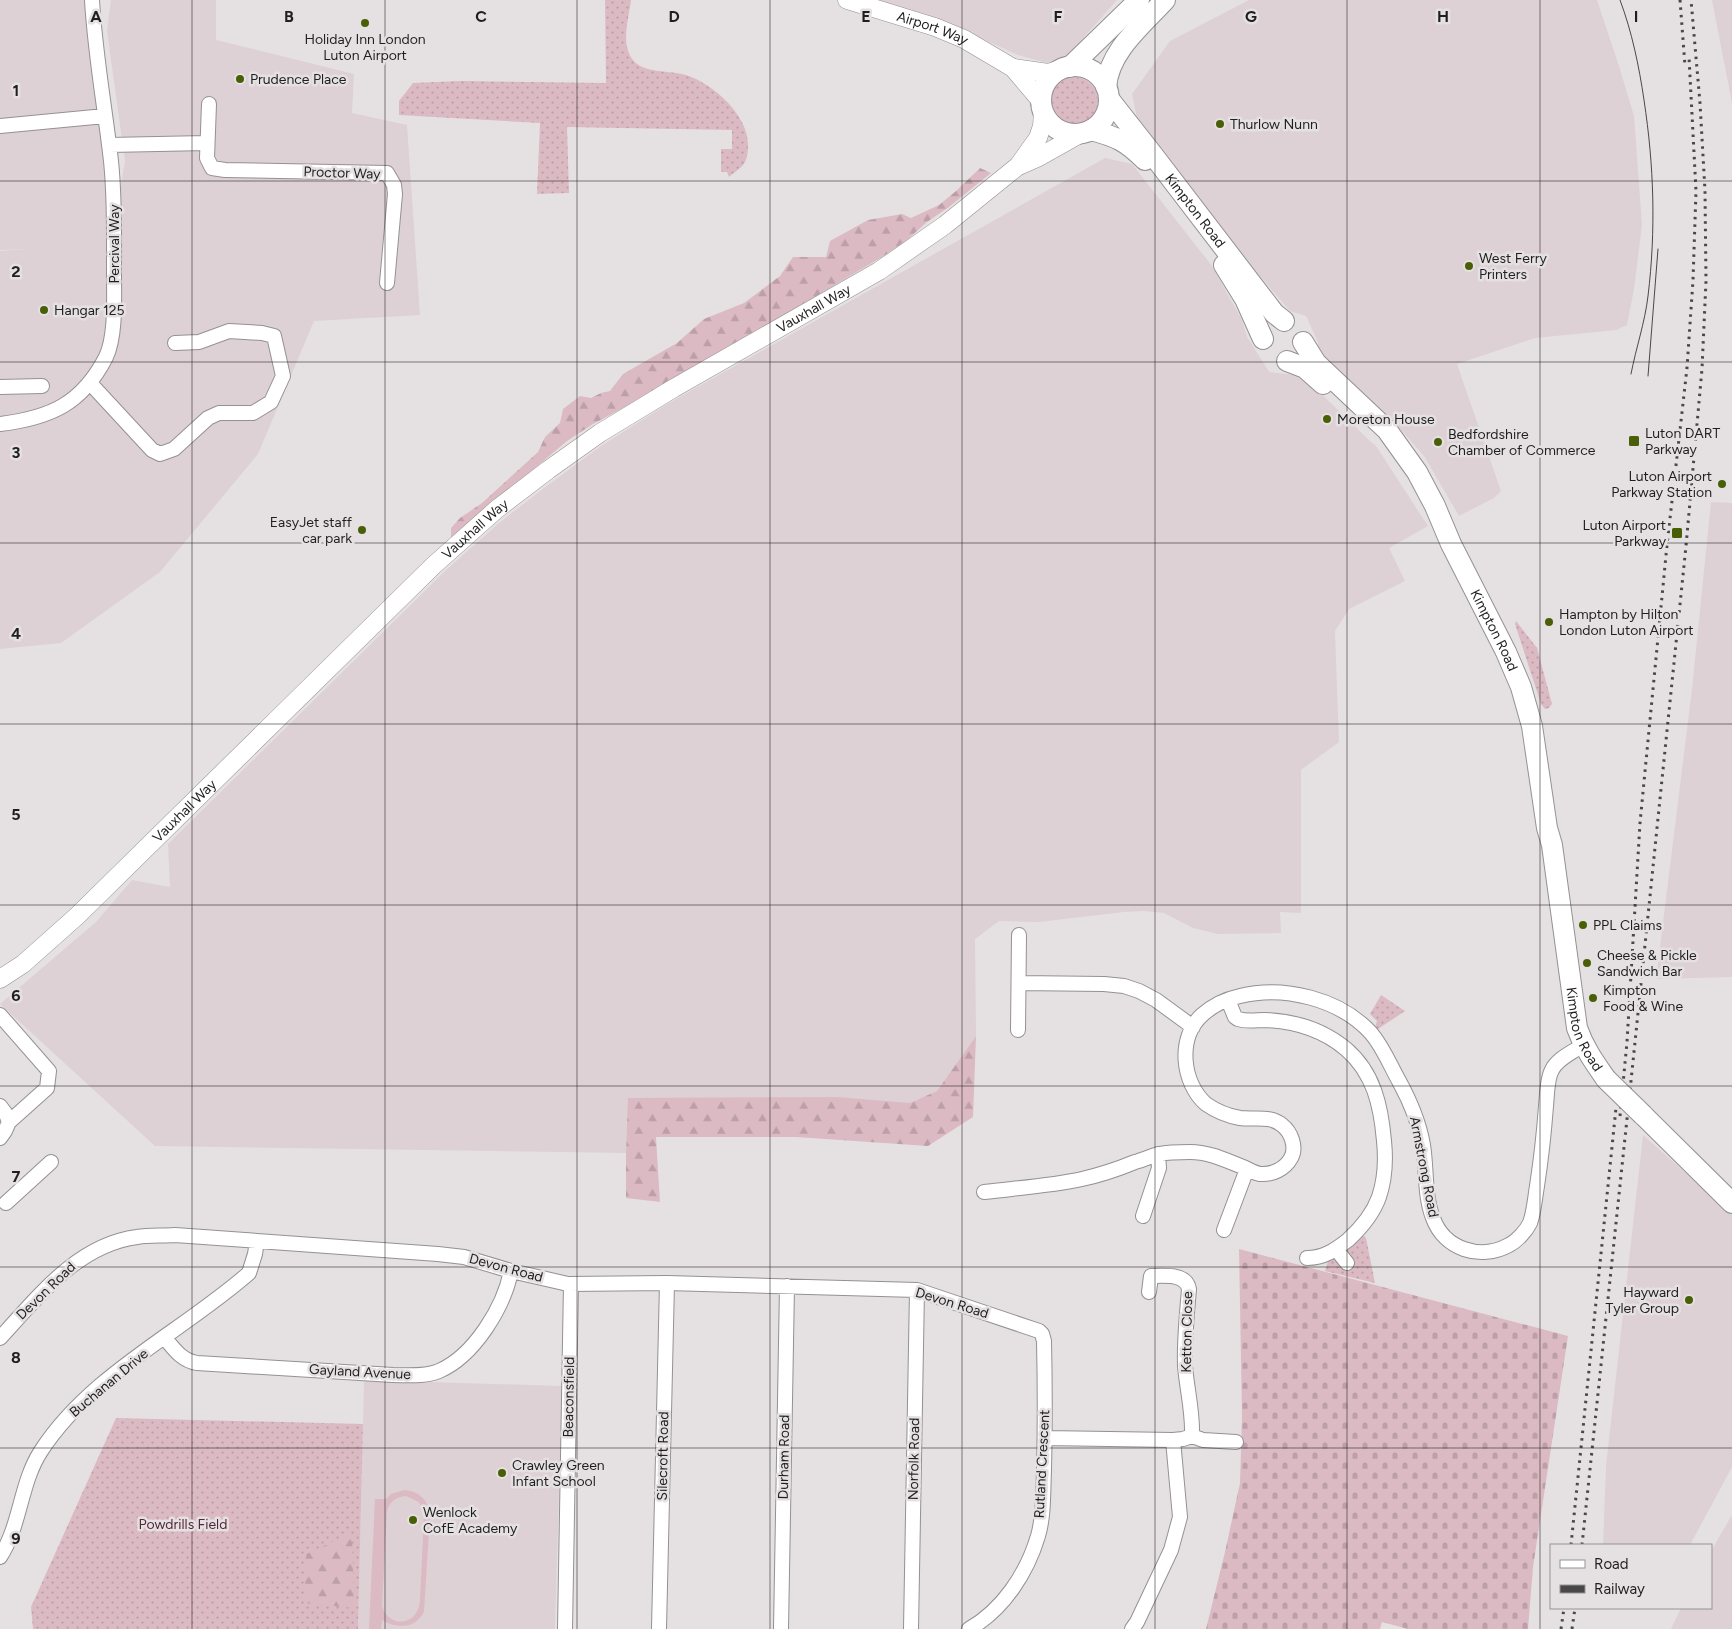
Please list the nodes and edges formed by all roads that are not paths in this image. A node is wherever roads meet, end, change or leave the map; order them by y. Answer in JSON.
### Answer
{"nodes":[{"id":1,"x":92,"y":0,"type":"edge"},
{"id":2,"x":847,"y":0,"type":"edge"},
{"id":3,"x":1139,"y":0,"type":"edge"},
{"id":4,"x":1165,"y":0,"type":"edge"},
{"id":5,"x":1013,"y":68,"type":"junction"},
{"id":6,"x":1065,"y":68,"type":"junction"},
{"id":7,"x":1107,"y":93,"type":"junction"},
{"id":8,"x":209,"y":104,"type":"dead end"},
{"id":9,"x":1042,"y":106,"type":"junction"},
{"id":10,"x":105,"y":116,"type":"junction"},
{"id":11,"x":0,"y":126,"type":"edge"},
{"id":12,"x":1086,"y":132,"type":"junction"},
{"id":13,"x":206,"y":143,"type":"junction"},
{"id":14,"x":109,"y":145,"type":"junction"},
{"id":15,"x":1018,"y":166,"type":"junction"},
{"id":16,"x":387,"y":283,"type":"dead end"},
{"id":17,"x":1284,"y":321,"type":"junction"},
{"id":18,"x":1263,"y":339,"type":"junction"},
{"id":19,"x":1303,"y":342,"type":"junction"},
{"id":20,"x":175,"y":344,"type":"dead end"},
{"id":21,"x":1287,"y":361,"type":"junction"},
{"id":22,"x":90,"y":383,"type":"junction"},
{"id":23,"x":42,"y":386,"type":"dead end"},
{"id":24,"x":0,"y":387,"type":"edge"},
{"id":25,"x":0,"y":424,"type":"edge"},
{"id":26,"x":1398,"y":448,"type":"junction"},
{"id":27,"x":1547,"y":828,"type":"junction"},
{"id":28,"x":1019,"y":935,"type":"dead end"},
{"id":29,"x":0,"y":979,"type":"edge"},
{"id":30,"x":1018,"y":983,"type":"junction"},
{"id":31,"x":1228,"y":1000,"type":"junction"},
{"id":32,"x":0,"y":1015,"type":"edge"},
{"id":33,"x":1193,"y":1027,"type":"junction"},
{"id":34,"x":1018,"y":1030,"type":"dead end"},
{"id":35,"x":1575,"y":1050,"type":"junction"},
{"id":36,"x":1606,"y":1079,"type":"junction"},
{"id":37,"x":0,"y":1106,"type":"edge"},
{"id":38,"x":9,"y":1122,"type":"junction"},
{"id":39,"x":0,"y":1138,"type":"edge"},
{"id":40,"x":1158,"y":1154,"type":"junction"},
{"id":41,"x":51,"y":1162,"type":"dead end"},
{"id":42,"x":1247,"y":1169,"type":"junction"},
{"id":43,"x":984,"y":1192,"type":"dead end"},
{"id":44,"x":6,"y":1203,"type":"dead end"},
{"id":45,"x":1732,"y":1203,"type":"edge"},
{"id":46,"x":1144,"y":1216,"type":"dead end"},
{"id":47,"x":1224,"y":1230,"type":"dead end"},
{"id":48,"x":257,"y":1241,"type":"junction"},
{"id":49,"x":1336,"y":1249,"type":"junction"},
{"id":50,"x":1307,"y":1258,"type":"dead end"},
{"id":51,"x":1347,"y":1263,"type":"dead end"},
{"id":52,"x":511,"y":1271,"type":"junction"},
{"id":53,"x":667,"y":1283,"type":"junction"},
{"id":54,"x":571,"y":1284,"type":"junction"},
{"id":55,"x":787,"y":1286,"type":"junction"},
{"id":56,"x":917,"y":1290,"type":"junction"},
{"id":57,"x":1149,"y":1292,"type":"dead end"},
{"id":58,"x":1042,"y":1334,"type":"joint"},
{"id":59,"x":164,"y":1337,"type":"junction"},
{"id":60,"x":0,"y":1338,"type":"edge"},
{"id":61,"x":1192,"y":1436,"type":"junction"},
{"id":62,"x":1045,"y":1438,"type":"junction"},
{"id":63,"x":1173,"y":1440,"type":"junction"},
{"id":64,"x":1236,"y":1442,"type":"dead end"},
{"id":65,"x":0,"y":1557,"type":"edge"},
{"id":66,"x":565,"y":1629,"type":"edge"},
{"id":67,"x":659,"y":1629,"type":"edge"},
{"id":68,"x":781,"y":1629,"type":"edge"},
{"id":69,"x":911,"y":1629,"type":"edge"},
{"id":70,"x":969,"y":1629,"type":"edge"},
{"id":71,"x":1132,"y":1629,"type":"edge"}],
"edges":[{"from":1,"to":10,"type":"street","name":"Percival Way"},
{"from":2,"to":5,"type":"main road","name":"Airport Way"},
{"from":3,"to":6,"type":"highway"},
{"from":4,"to":7,"type":"highway"},
{"from":5,"to":6,"type":"main road","name":"Airport Way"},
{"from":5,"to":9,"type":"main road","name":"Airport Way"},
{"from":6,"to":7,"type":"highway"},
{"from":6,"to":9,"type":"highway"},
{"from":7,"to":12,"type":"highway"},
{"from":7,"to":17,"type":"highway","name":"Kimpton Road"},
{"from":8,"to":13,"type":"street","name":"Proctor Way"},
{"from":9,"to":12,"type":"highway"},
{"from":9,"to":15,"type":"main road","name":"Vauxhall Way"},
{"from":10,"to":11,"type":"street"},
{"from":10,"to":14,"type":"street","name":"Percival Way"},
{"from":12,"to":15,"type":"main road","name":"Vauxhall Way"},
{"from":12,"to":18,"type":"highway","name":"Kimpton Road"},
{"from":13,"to":14,"type":"street"},
{"from":13,"to":16,"type":"street","name":"Proctor Way"},
{"from":14,"to":22,"type":"street","name":"Percival Way"},
{"from":15,"to":29,"type":"main road","name":"Vauxhall Way"},
{"from":17,"to":18,"type":"highway"},
{"from":17,"to":19,"type":"highway"},
{"from":18,"to":21,"type":"highway"},
{"from":19,"to":21,"type":"highway"},
{"from":19,"to":26,"type":"highway","name":"Kimpton Road"},
{"from":20,"to":22,"type":"street"},
{"from":21,"to":26,"type":"highway","name":"Kimpton Road"},
{"from":22,"to":25,"type":"street","name":"Percival Way"},
{"from":23,"to":24,"type":"street"},
{"from":26,"to":27,"type":"highway","name":"Kimpton Road"},
{"from":27,"to":35,"type":"highway","name":"Kimpton Road"},
{"from":27,"to":36,"type":"highway","name":"Kimpton Road"},
{"from":28,"to":30,"type":"street"},
{"from":30,"to":33,"type":"street"},
{"from":30,"to":34,"type":"street"},
{"from":31,"to":33,"type":"street","name":"Armstrong Road"},
{"from":31,"to":35,"type":"street","name":"Armstrong Road"},
{"from":31,"to":49,"type":"street"},
{"from":32,"to":38,"type":"street"},
{"from":33,"to":42,"type":"street","name":"Armstrong Road"},
{"from":35,"to":36,"type":"highway","name":"Kimpton Road"},
{"from":36,"to":45,"type":"highway","name":"Kimpton Road","bridge":true},
{"from":37,"to":38,"type":"street"},
{"from":38,"to":39,"type":"street"},
{"from":40,"to":42,"type":"street","name":"Armstrong Road"},
{"from":40,"to":43,"type":"street","name":"Armstrong Road"},
{"from":40,"to":46,"type":"street"},
{"from":41,"to":44,"type":"street"},
{"from":42,"to":47,"type":"street"},
{"from":48,"to":52,"type":"street","name":"Devon Road"},
{"from":48,"to":59,"type":"street","name":"Buchanan Drive"},
{"from":48,"to":60,"type":"street","name":"Devon Road"},
{"from":49,"to":50,"type":"street"},
{"from":49,"to":51,"type":"street"},
{"from":52,"to":54,"type":"street","name":"Devon Road"},
{"from":52,"to":59,"type":"street","name":"Gayland Avenue"},
{"from":53,"to":54,"type":"street","name":"Devon Road"},
{"from":53,"to":55,"type":"street","name":"Devon Road"},
{"from":53,"to":67,"type":"street","name":"Silecroft Road"},
{"from":54,"to":66,"type":"street","name":"Beaconsfield"},
{"from":55,"to":56,"type":"street","name":"Devon Road"},
{"from":55,"to":68,"type":"street","name":"Durham Road"},
{"from":56,"to":58,"type":"street","name":"Devon Road"},
{"from":56,"to":69,"type":"street","name":"Norfolk Road"},
{"from":57,"to":61,"type":"street","name":"Ketton Close"},
{"from":58,"to":62,"type":"street","name":"Rutland Crescent"},
{"from":59,"to":65,"type":"street","name":"Buchanan Drive"},
{"from":61,"to":63,"type":"street"},
{"from":61,"to":64,"type":"street"},
{"from":62,"to":63,"type":"street"},
{"from":62,"to":70,"type":"street","name":"Rutland Crescent"},
{"from":63,"to":71,"type":"street"}]}
